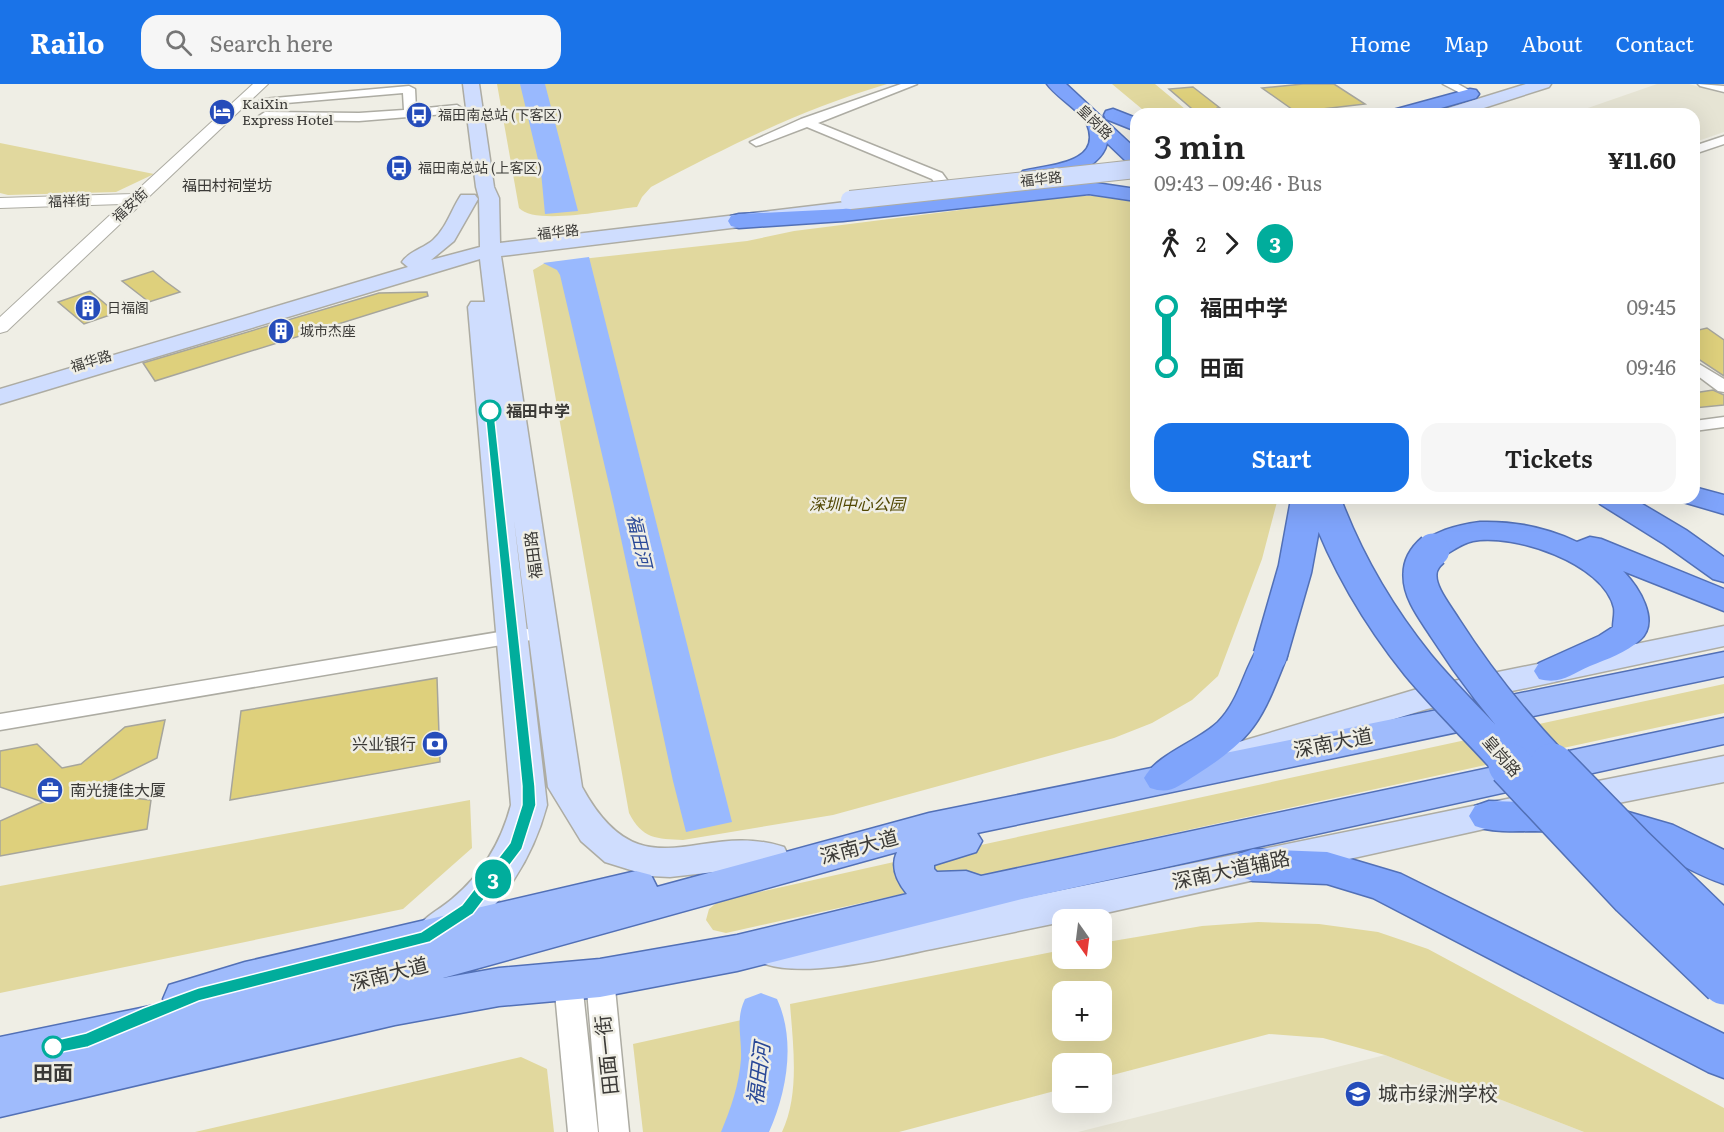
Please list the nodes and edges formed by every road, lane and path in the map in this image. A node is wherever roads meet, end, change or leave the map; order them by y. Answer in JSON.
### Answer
{"nodes":[{"id":1,"x":261,"y":84,"type":"edge"},
{"id":2,"x":454,"y":84,"type":"edge"},
{"id":3,"x":471,"y":84,"type":"edge"},
{"id":4,"x":911,"y":84,"type":"edge"},
{"id":5,"x":1056,"y":84,"type":"edge"},
{"id":6,"x":1078,"y":84,"type":"edge"},
{"id":7,"x":1449,"y":84,"type":"edge"},
{"id":8,"x":1503,"y":84,"type":"edge"},
{"id":9,"x":1543,"y":84,"type":"edge"},
{"id":10,"x":1704,"y":84,"type":"edge"},
{"id":11,"x":1724,"y":89,"type":"edge"},
{"id":12,"x":1470,"y":94,"type":"junction"},
{"id":13,"x":1488,"y":100,"type":"junction"},
{"id":14,"x":263,"y":102,"type":"dead end"},
{"id":15,"x":321,"y":107,"type":"junction"},
{"id":16,"x":1421,"y":108,"type":"edge"},
{"id":17,"x":1434,"y":108,"type":"edge"},
{"id":18,"x":1465,"y":108,"type":"edge"},
{"id":19,"x":1477,"y":108,"type":"edge"},
{"id":20,"x":410,"y":113,"type":"junction"},
{"id":21,"x":265,"y":116,"type":"dead end"},
{"id":22,"x":457,"y":117,"type":"joint"},
{"id":23,"x":1105,"y":119,"type":"junction"},
{"id":24,"x":805,"y":122,"type":"junction"},
{"id":25,"x":1130,"y":124,"type":"edge"},
{"id":26,"x":1130,"y":132,"type":"edge"},
{"id":27,"x":1724,"y":140,"type":"edge"},
{"id":28,"x":756,"y":142,"type":"dead end"},
{"id":29,"x":1700,"y":148,"type":"edge"},
{"id":30,"x":1130,"y":152,"type":"edge"},
{"id":31,"x":1130,"y":170,"type":"edge"},
{"id":32,"x":1048,"y":173,"type":"junction"},
{"id":33,"x":1130,"y":178,"type":"edge"},
{"id":34,"x":464,"y":179,"type":"dead end"},
{"id":35,"x":944,"y":184,"type":"junction"},
{"id":36,"x":1061,"y":191,"type":"junction"},
{"id":37,"x":1130,"y":194,"type":"edge"},
{"id":38,"x":138,"y":199,"type":"junction"},
{"id":39,"x":0,"y":203,"type":"edge"},
{"id":40,"x":852,"y":204,"type":"junction"},
{"id":41,"x":737,"y":216,"type":"junction"},
{"id":42,"x":581,"y":234,"type":"junction"},
{"id":43,"x":486,"y":249,"type":"junction"},
{"id":44,"x":405,"y":269,"type":"junction"},
{"id":45,"x":0,"y":327,"type":"edge"},
{"id":46,"x":1700,"y":370,"type":"edge"},
{"id":47,"x":1724,"y":387,"type":"edge"},
{"id":48,"x":0,"y":389,"type":"edge"},
{"id":49,"x":0,"y":397,"type":"edge"},
{"id":50,"x":1724,"y":422,"type":"edge"},
{"id":51,"x":1700,"y":425,"type":"edge"},
{"id":52,"x":1700,"y":498,"type":"edge"},
{"id":53,"x":1307,"y":504,"type":"edge"},
{"id":54,"x":1325,"y":504,"type":"edge"},
{"id":55,"x":1621,"y":504,"type":"edge"},
{"id":56,"x":1659,"y":504,"type":"edge"},
{"id":57,"x":1724,"y":505,"type":"edge"},
{"id":58,"x":1425,"y":545,"type":"junction"},
{"id":59,"x":1724,"y":546,"type":"edge"},
{"id":60,"x":1724,"y":572,"type":"edge"},
{"id":61,"x":1724,"y":601,"type":"edge"},
{"id":62,"x":527,"y":635,"type":"junction"},
{"id":63,"x":1724,"y":636,"type":"edge"},
{"id":64,"x":1724,"y":664,"type":"edge"},
{"id":65,"x":1551,"y":672,"type":"junction"},
{"id":66,"x":1457,"y":705,"type":"junction"},
{"id":67,"x":0,"y":722,"type":"edge"},
{"id":68,"x":1724,"y":731,"type":"edge"},
{"id":69,"x":1724,"y":741,"type":"edge"},
{"id":70,"x":1645,"y":749,"type":"junction"},
{"id":71,"x":1724,"y":769,"type":"edge"},
{"id":72,"x":1162,"y":778,"type":"junction"},
{"id":73,"x":1068,"y":799,"type":"junction"},
{"id":74,"x":1490,"y":816,"type":"junction"},
{"id":75,"x":838,"y":852,"type":"junction"},
{"id":76,"x":771,"y":857,"type":"junction"},
{"id":77,"x":1253,"y":865,"type":"junction"},
{"id":78,"x":1724,"y":868,"type":"edge"},
{"id":79,"x":1022,"y":884,"type":"junction"},
{"id":80,"x":1724,"y":936,"type":"edge"},
{"id":81,"x":425,"y":937,"type":"junction"},
{"id":82,"x":737,"y":953,"type":"junction"},
{"id":83,"x":584,"y":980,"type":"junction"},
{"id":84,"x":1724,"y":983,"type":"edge"},
{"id":85,"x":88,"y":1040,"type":"junction"},
{"id":86,"x":1724,"y":1057,"type":"edge"},
{"id":87,"x":0,"y":1058,"type":"edge"},
{"id":88,"x":0,"y":1095,"type":"edge"},
{"id":89,"x":583,"y":1132,"type":"edge"},
{"id":90,"x":614,"y":1132,"type":"edge"}],
"edges":[{"from":1,"to":38,"type":"street","name":"福安街"},
{"from":2,"to":22,"type":"main road"},
{"from":3,"to":43,"type":"main road","name":"福田路"},
{"from":4,"to":24,"type":"street"},
{"from":5,"to":23,"type":"highway","name":"皇岗路"},
{"from":6,"to":23,"type":"highway","name":"皇岗路"},
{"from":7,"to":12,"type":"street"},
{"from":8,"to":12,"type":"main road"},
{"from":9,"to":13,"type":"main road"},
{"from":10,"to":11,"type":"street"},
{"from":12,"to":16,"type":"highway"},
{"from":12,"to":17,"type":"main road"},
{"from":13,"to":18,"type":"main road"},
{"from":13,"to":19,"type":"highway"},
{"from":14,"to":15,"type":"street"},
{"from":15,"to":20,"type":"street"},
{"from":15,"to":20,"type":"street"},
{"from":15,"to":21,"type":"street"},
{"from":20,"to":22,"type":"street"},
{"from":23,"to":25,"type":"highway"},
{"from":23,"to":26,"type":"highway","name":"皇岗路"},
{"from":23,"to":30,"type":"highway","name":"皇岗路"},
{"from":23,"to":32,"type":"highway"},
{"from":24,"to":28,"type":"street"},
{"from":24,"to":35,"type":"street"},
{"from":27,"to":29,"type":"street"},
{"from":31,"to":40,"type":"main road","name":"福华路","bridge":true},
{"from":32,"to":35,"type":"highway"},
{"from":32,"to":36,"type":"highway"},
{"from":33,"to":40,"type":"main road","name":"福华路"},
{"from":34,"to":43,"type":"main road","name":"福田路"},
{"from":35,"to":41,"type":"highway"},
{"from":36,"to":37,"type":"highway"},
{"from":36,"to":41,"type":"highway"},
{"from":38,"to":39,"type":"street","name":"福祥街"},
{"from":38,"to":45,"type":"street","name":"福安街"},
{"from":40,"to":41,"type":"main road","name":"福华路"},
{"from":41,"to":42,"type":"main road","name":"福华路"},
{"from":42,"to":43,"type":"main road","name":"福华路"},
{"from":42,"to":43,"type":"main road"},
{"from":42,"to":43,"type":"main road"},
{"from":43,"to":44,"type":"main road","name":"福华路"},
{"from":43,"to":44,"type":"main road"},
{"from":43,"to":62,"type":"main road","name":"福田路"},
{"from":44,"to":48,"type":"main road","name":"福华路"},
{"from":44,"to":49,"type":"main road","name":"福华路"},
{"from":46,"to":47,"type":"street"},
{"from":50,"to":51,"type":"street"},
{"from":52,"to":57,"type":"highway"},
{"from":53,"to":72,"type":"highway","bridge":true},
{"from":54,"to":66,"type":"highway","name":"皇岗路","bridge":true},
{"from":55,"to":60,"type":"highway"},
{"from":56,"to":59,"type":"highway"},
{"from":58,"to":61,"type":"highway"},
{"from":58,"to":65,"type":"highway"},
{"from":58,"to":66,"type":"highway"},
{"from":58,"to":80,"type":"highway","bridge":true},
{"from":62,"to":67,"type":"street"},
{"from":62,"to":76,"type":"main road","name":"福田路"},
{"from":62,"to":81,"type":"main road","name":"福田路"},
{"from":63,"to":65,"type":"main road"},
{"from":64,"to":72,"type":"main road","name":"深南大道"},
{"from":65,"to":72,"type":"main road"},
{"from":66,"to":84,"type":"highway","name":"皇岗路","bridge":true},
{"from":68,"to":70,"type":"main road","name":"深南大道"},
{"from":69,"to":70,"type":"main road"},
{"from":70,"to":79,"type":"main road","name":"深南大道"},
{"from":71,"to":74,"type":"main road","name":"深南大道辅路"},
{"from":72,"to":73,"type":"main road","name":"深南大道"},
{"from":73,"to":75,"type":"main road","name":"深南大道"},
{"from":73,"to":79,"type":"main road"},
{"from":74,"to":77,"type":"main road","name":"深南大道辅路"},
{"from":74,"to":78,"type":"highway"},
{"from":75,"to":76,"type":"main road"},
{"from":75,"to":85,"type":"main road","name":"深南大道"},
{"from":76,"to":81,"type":"main road"},
{"from":77,"to":82,"type":"main road","name":"深南大道辅路"},
{"from":77,"to":86,"type":"highway"},
{"from":79,"to":82,"type":"main road","name":"深南大道"},
{"from":81,"to":85,"type":"main road"},
{"from":82,"to":83,"type":"main road","name":"深南大道"},
{"from":83,"to":88,"type":"main road","name":"深南大道"},
{"from":83,"to":89,"type":"street","name":"田面一街"},
{"from":83,"to":90,"type":"street","name":"田面一街"},
{"from":85,"to":87,"type":"main road","name":"深南大道"}]}
